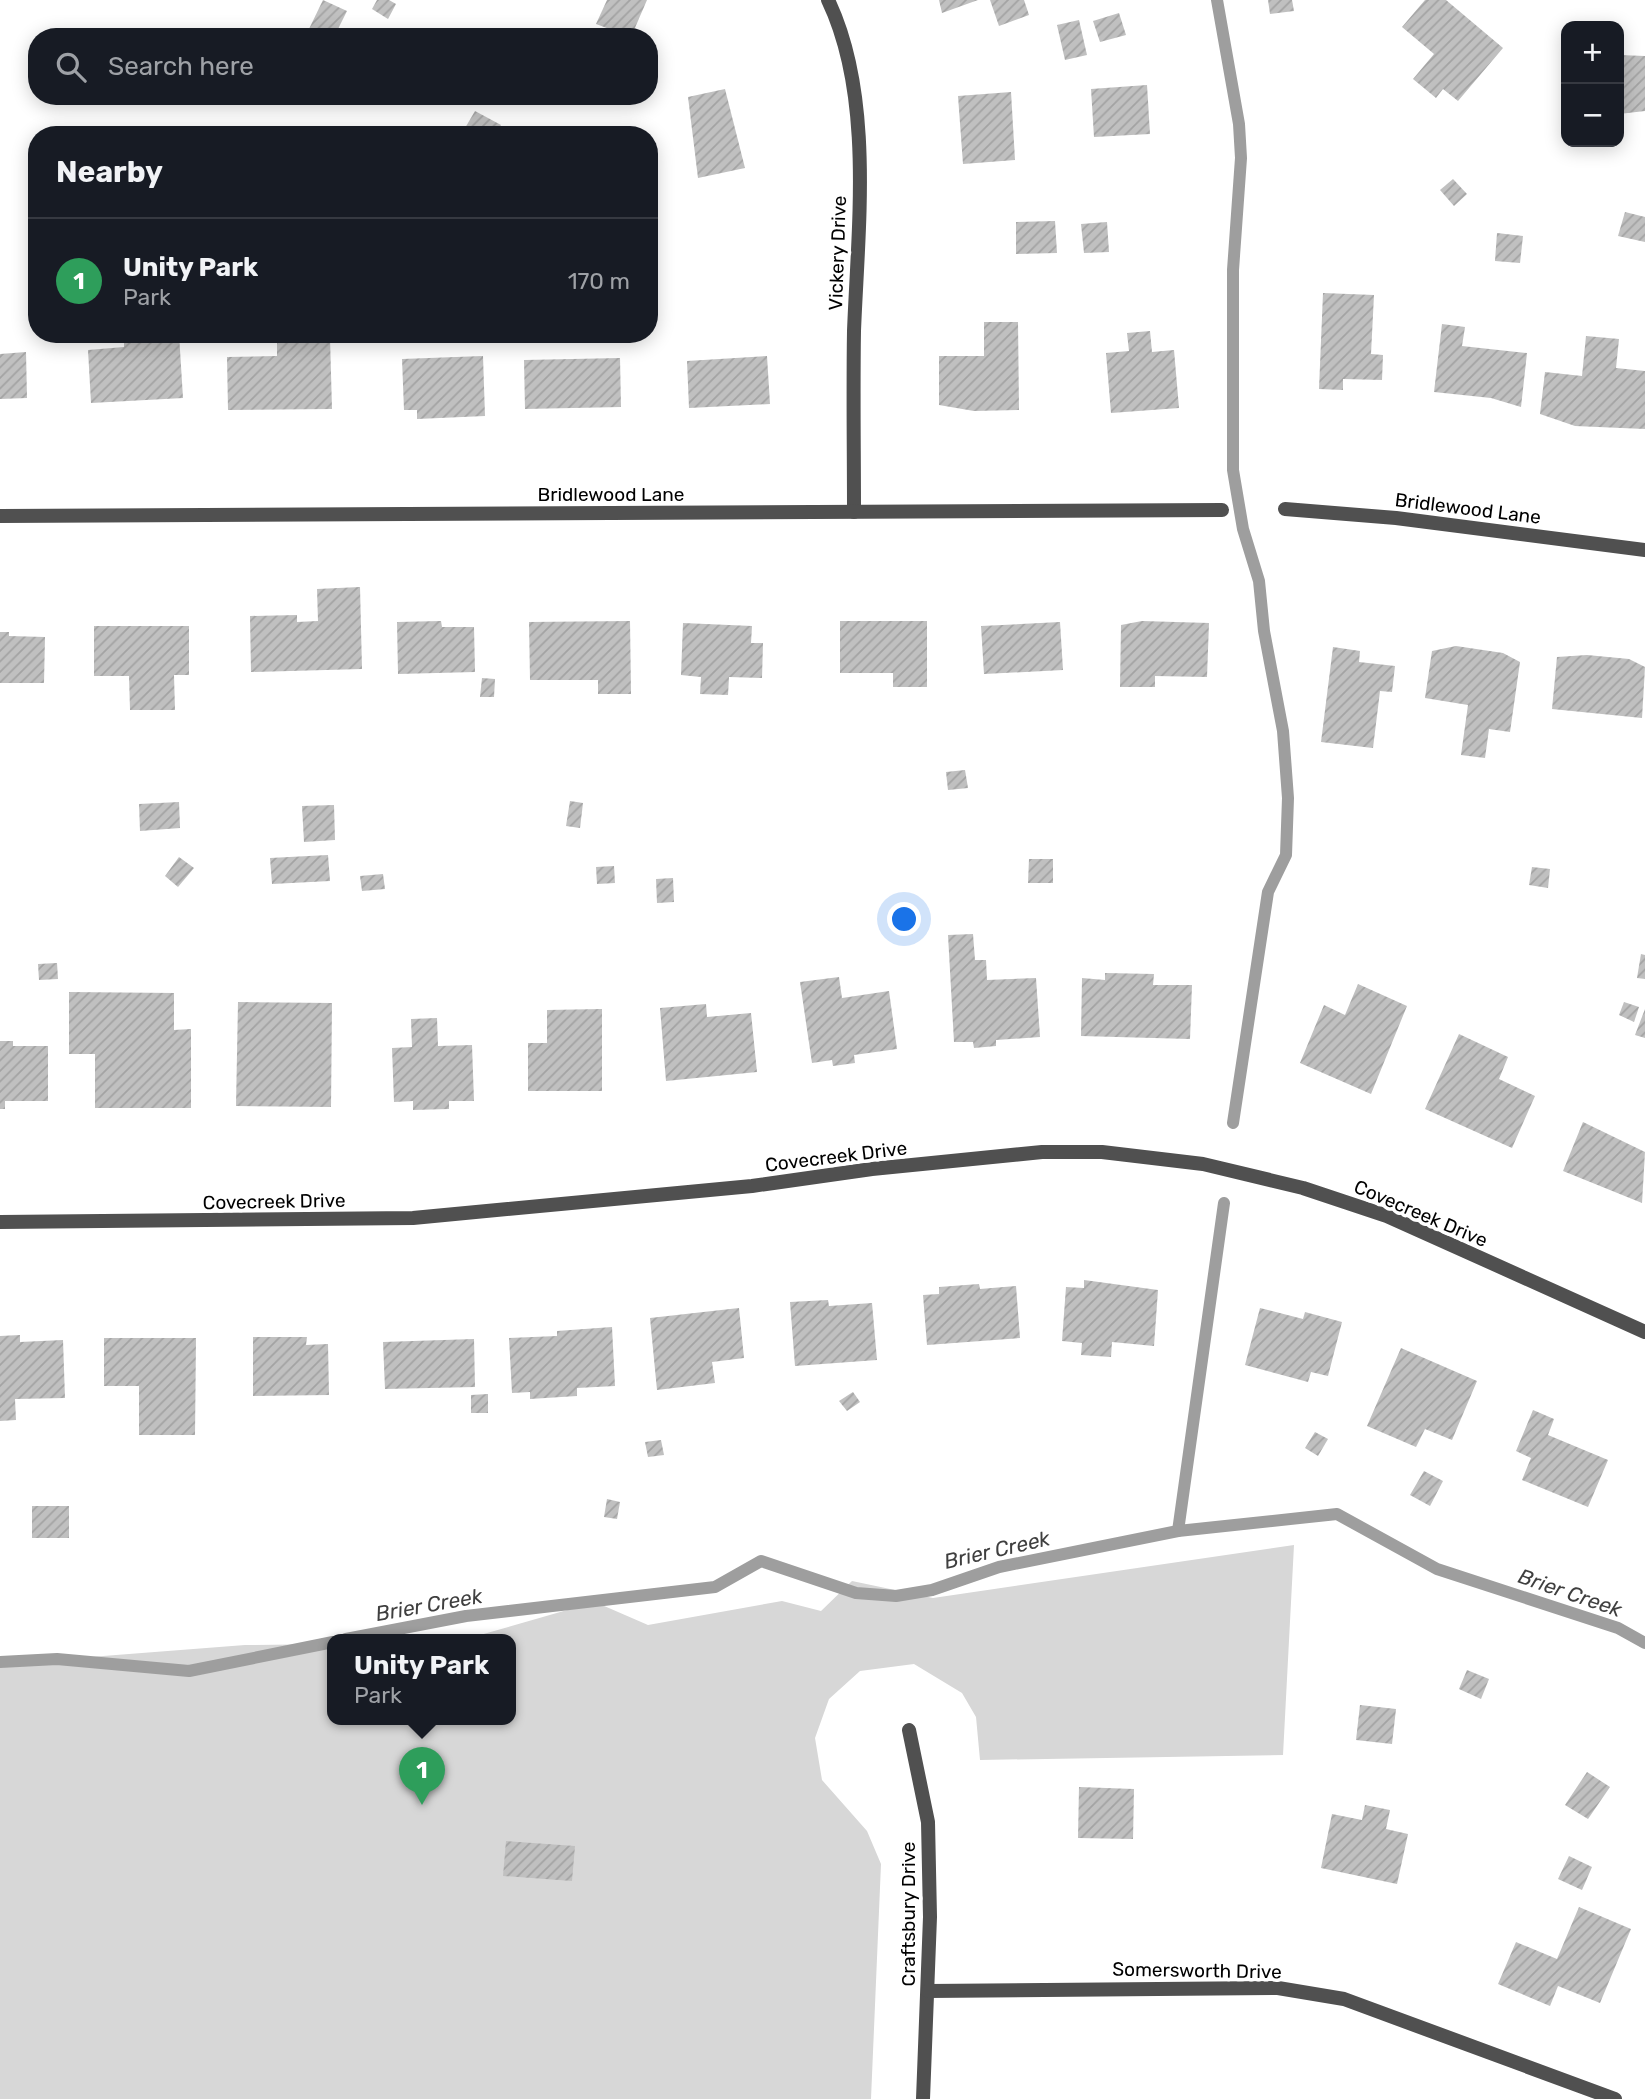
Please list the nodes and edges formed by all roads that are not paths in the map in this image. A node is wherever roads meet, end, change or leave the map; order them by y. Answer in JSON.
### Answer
{"nodes":[{"id":1,"x":828,"y":0,"type":"edge"},
{"id":2,"x":1285,"y":509,"type":"dead end"},
{"id":3,"x":1222,"y":510,"type":"dead end"},
{"id":4,"x":854,"y":512,"type":"junction"},
{"id":5,"x":0,"y":516,"type":"edge"},
{"id":6,"x":1645,"y":550,"type":"edge"},
{"id":7,"x":0,"y":1222,"type":"edge"},
{"id":8,"x":1645,"y":1332,"type":"edge"},
{"id":9,"x":909,"y":1731,"type":"dead end"},
{"id":10,"x":928,"y":1991,"type":"junction"},
{"id":11,"x":923,"y":2099,"type":"edge"},
{"id":12,"x":1615,"y":2099,"type":"edge"}],
"edges":[{"from":1,"to":4,"type":"street","name":"Vickery Drive"},
{"from":2,"to":6,"type":"street","name":"Bridlewood Lane"},
{"from":3,"to":4,"type":"street","name":"Bridlewood Lane"},
{"from":4,"to":5,"type":"street","name":"Bridlewood Lane"},
{"from":7,"to":8,"type":"street","name":"Covecreek Drive"},
{"from":9,"to":10,"type":"street","name":"Craftsbury Drive"},
{"from":10,"to":11,"type":"street","name":"Craftsbury Drive"},
{"from":10,"to":12,"type":"street","name":"Somersworth Drive"}]}
